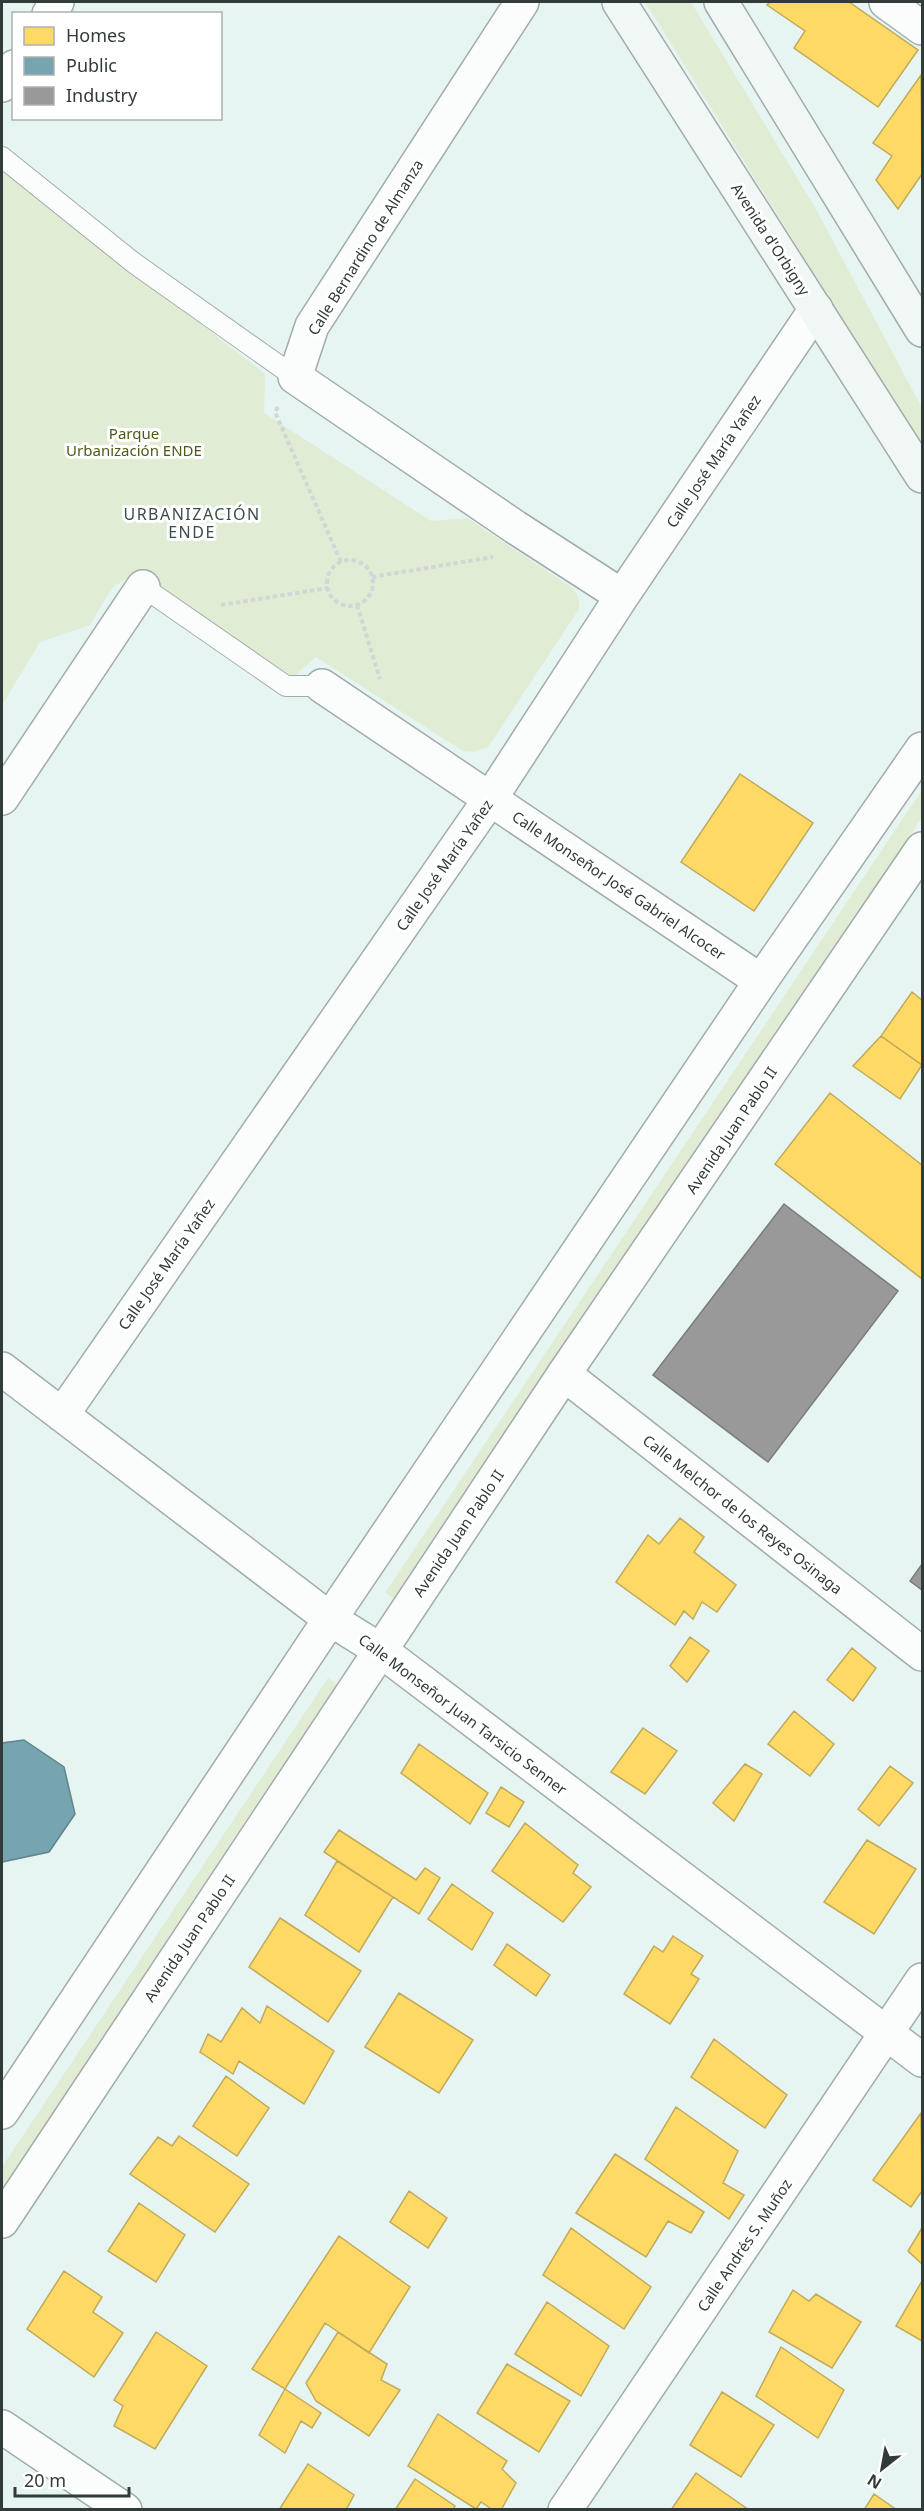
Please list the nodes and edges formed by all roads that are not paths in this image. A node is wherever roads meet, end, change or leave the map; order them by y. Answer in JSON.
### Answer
{"nodes":[{"id":1,"x":522,"y":2,"type":"edge"},
{"id":2,"x":619,"y":2,"type":"edge"},
{"id":3,"x":721,"y":2,"type":"edge"},
{"id":4,"x":886,"y":2,"type":"edge"},
{"id":5,"x":922,"y":28,"type":"edge"},
{"id":6,"x":12,"y":70,"type":"edge"},
{"id":7,"x":2,"y":85,"type":"edge"},
{"id":8,"x":2,"y":157,"type":"edge"},
{"id":9,"x":816,"y":309,"type":"junction"},
{"id":10,"x":922,"y":330,"type":"edge"},
{"id":11,"x":295,"y":377,"type":"junction"},
{"id":12,"x":922,"y":476,"type":"edge"},
{"id":13,"x":143,"y":587,"type":"joint"},
{"id":14,"x":622,"y":596,"type":"junction"},
{"id":15,"x":322,"y":686,"type":"joint"},
{"id":16,"x":922,"y":749,"type":"edge"},
{"id":17,"x":2,"y":798,"type":"edge"},
{"id":18,"x":490,"y":799,"type":"junction"},
{"id":19,"x":922,"y":849,"type":"edge"},
{"id":20,"x":761,"y":981,"type":"junction"},
{"id":21,"x":2,"y":1369,"type":"edge"},
{"id":22,"x":564,"y":1374,"type":"junction"},
{"id":23,"x":62,"y":1415,"type":"junction"},
{"id":24,"x":330,"y":1618,"type":"junction"},
{"id":25,"x":380,"y":1650,"type":"junction"},
{"id":26,"x":922,"y":1654,"type":"edge"},
{"id":27,"x":922,"y":1980,"type":"edge"},
{"id":28,"x":887,"y":2033,"type":"junction"},
{"id":29,"x":922,"y":2060,"type":"edge"},
{"id":30,"x":2,"y":2112,"type":"edge"},
{"id":31,"x":2,"y":2221,"type":"edge"},
{"id":32,"x":2,"y":2427,"type":"edge"},
{"id":33,"x":125,"y":2510,"type":"edge"},
{"id":34,"x":566,"y":2510,"type":"edge"}],
"edges":[{"from":1,"to":11,"type":"street","name":"Calle Bernardino de Almanza"},
{"from":2,"to":9,"type":"main road","name":"Avenida d'Orbigny"},
{"from":3,"to":10,"type":"main road"},
{"from":4,"to":5,"type":"street"},
{"from":6,"to":7,"type":"street"},
{"from":8,"to":11,"type":"lane"},
{"from":9,"to":12,"type":"main road","name":"Avenida d'Orbigny"},
{"from":9,"to":14,"type":"street","name":"Calle José María Yañez"},
{"from":11,"to":14,"type":"street"},
{"from":13,"to":15,"type":"lane","name":"Calle Monseñor José Gabriel Alcocer"},
{"from":13,"to":17,"type":"street"},
{"from":14,"to":18,"type":"street","name":"Calle José María Yañez"},
{"from":15,"to":18,"type":"street","name":"Calle Monseñor José Gabriel Alcocer"},
{"from":16,"to":20,"type":"street"},
{"from":18,"to":20,"type":"street","name":"Calle Monseñor José Gabriel Alcocer"},
{"from":18,"to":23,"type":"street","name":"Calle José María Yañez"},
{"from":19,"to":22,"type":"street","name":"Avenida Juan Pablo II"},
{"from":20,"to":24,"type":"street"},
{"from":21,"to":23,"type":"street","name":"Calle Monseñor Juan Tarsicio Senner"},
{"from":22,"to":25,"type":"street","name":"Avenida Juan Pablo II"},
{"from":22,"to":26,"type":"street","name":"Calle Melchor de los Reyes Osinaga"},
{"from":23,"to":24,"type":"street","name":"Calle Monseñor Juan Tarsicio Senner"},
{"from":24,"to":25,"type":"street","name":"Calle Monseñor Juan Tarsicio Senner"},
{"from":24,"to":30,"type":"street"},
{"from":25,"to":28,"type":"street","name":"Calle Monseñor Juan Tarsicio Senner"},
{"from":25,"to":31,"type":"street","name":"Avenida Juan Pablo II"},
{"from":27,"to":28,"type":"street","name":"Calle Andrés S. Muñoz"},
{"from":28,"to":29,"type":"street","name":"Calle Monseñor Juan Tarsicio Senner"},
{"from":28,"to":34,"type":"street","name":"Calle Andrés S. Muñoz"},
{"from":32,"to":33,"type":"street"}]}
